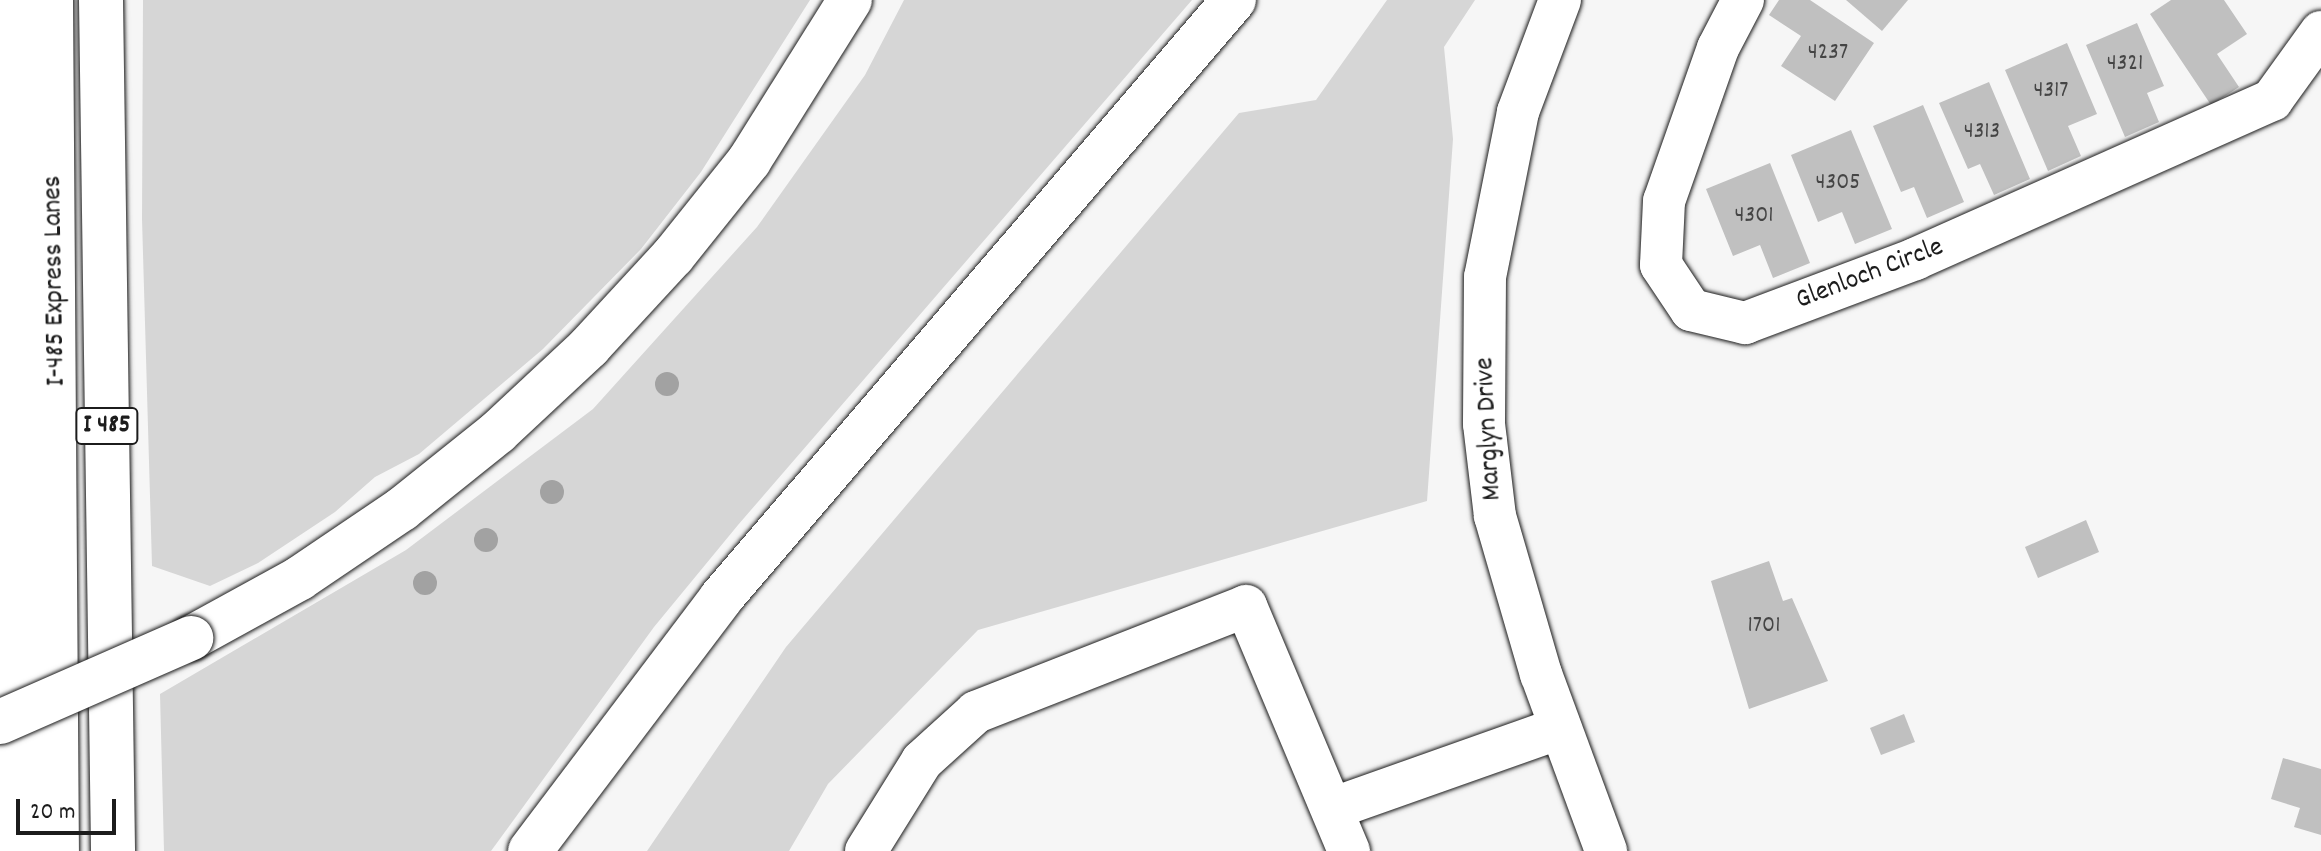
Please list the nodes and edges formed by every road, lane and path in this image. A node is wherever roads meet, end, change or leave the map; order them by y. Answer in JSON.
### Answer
{"nodes":[{"id":1,"x":11,"y":0,"type":"edge"},
{"id":2,"x":51,"y":0,"type":"edge"},
{"id":3,"x":101,"y":0,"type":"edge"},
{"id":4,"x":850,"y":0,"type":"edge"},
{"id":5,"x":1234,"y":0,"type":"edge"},
{"id":6,"x":1560,"y":0,"type":"edge"},
{"id":7,"x":1743,"y":0,"type":"edge"},
{"id":8,"x":2321,"y":32,"type":"edge"},
{"id":9,"x":0,"y":722,"type":"edge"},
{"id":10,"x":1560,"y":728,"type":"junction"},
{"id":11,"x":1334,"y":808,"type":"junction"},
{"id":12,"x":18,"y":851,"type":"edge"},
{"id":13,"x":57,"y":851,"type":"edge"},
{"id":14,"x":113,"y":851,"type":"edge"},
{"id":15,"x":530,"y":851,"type":"edge"},
{"id":16,"x":866,"y":851,"type":"edge"},
{"id":17,"x":1349,"y":851,"type":"edge"},
{"id":18,"x":1606,"y":851,"type":"edge"}],
"edges":[{"from":1,"to":12,"type":"highway","name":"I-485 Express Lanes"},
{"from":2,"to":13,"type":"highway","name":"I-485 Express Lanes","number":"I 485"},
{"from":3,"to":14,"type":"highway","number":"I 485"},
{"from":4,"to":9,"type":"highway","bridge":true},
{"from":5,"to":15,"type":"highway"},
{"from":6,"to":10,"type":"street","name":"Marglyn Drive"},
{"from":7,"to":8,"type":"street","name":"Glenloch Circle"},
{"from":10,"to":11,"type":"street"},
{"from":10,"to":18,"type":"street","name":"Marglyn Drive"},
{"from":11,"to":16,"type":"street"},
{"from":11,"to":17,"type":"street"}]}
